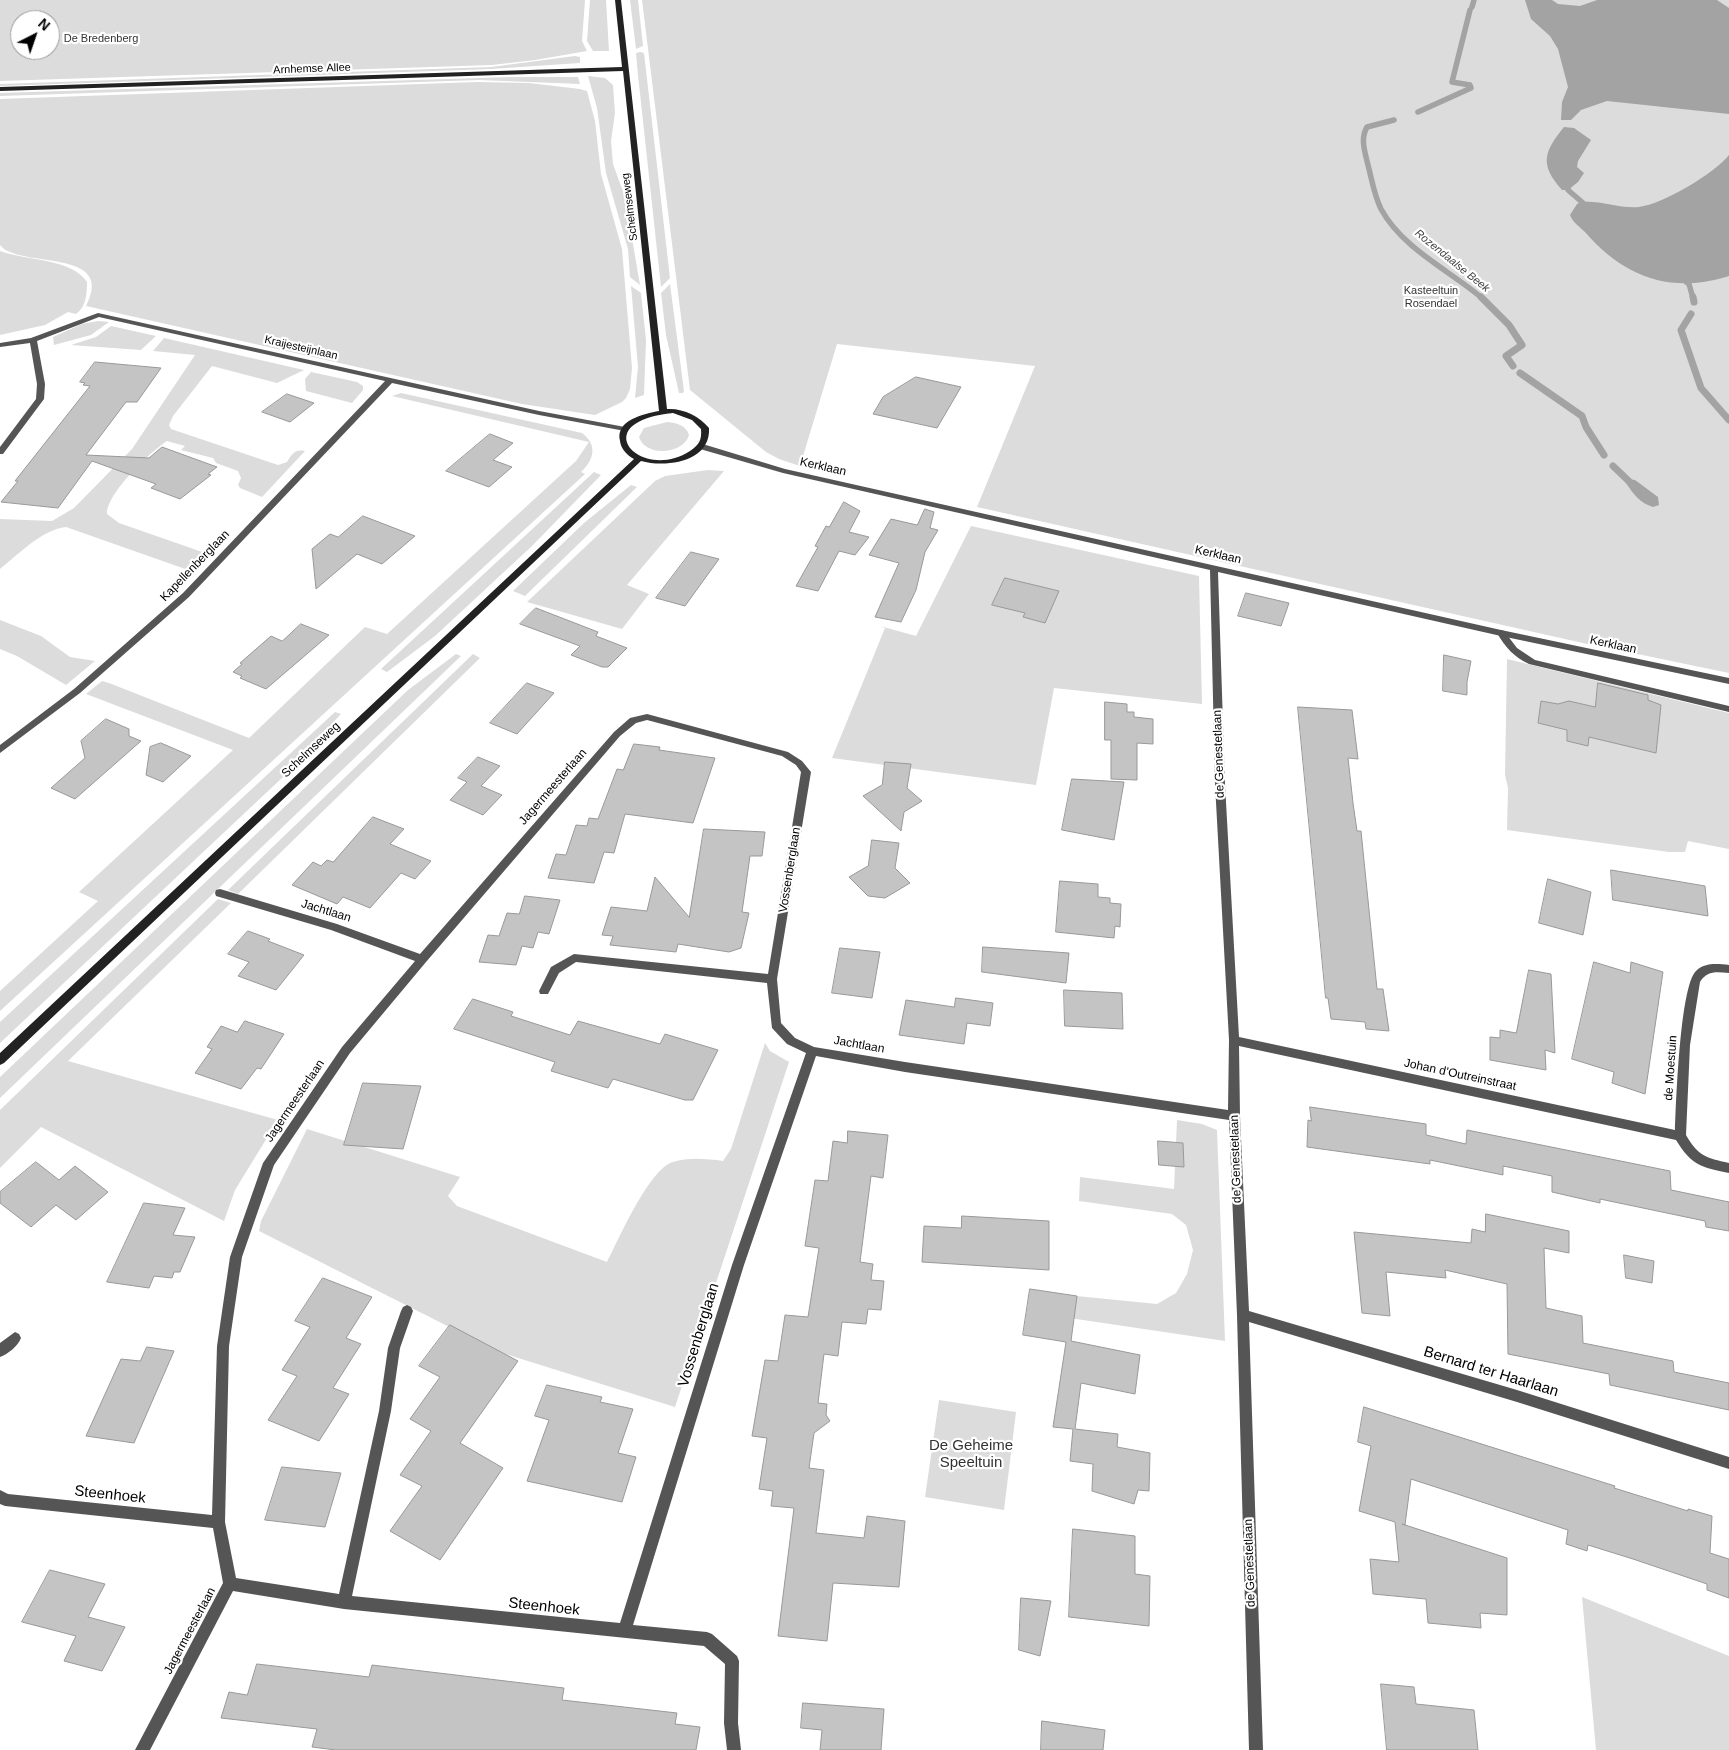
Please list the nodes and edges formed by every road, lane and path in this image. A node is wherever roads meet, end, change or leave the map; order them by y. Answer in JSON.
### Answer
{"nodes":[{"id":1,"x":618,"y":0,"type":"edge"},
{"id":2,"x":625,"y":68,"type":"junction"},
{"id":3,"x":0,"y":89,"type":"edge"},
{"id":4,"x":33,"y":340,"type":"junction"},
{"id":5,"x":0,"y":346,"type":"edge"},
{"id":6,"x":390,"y":380,"type":"junction"},
{"id":7,"x":663,"y":411,"type":"junction"},
{"id":8,"x":624,"y":429,"type":"junction"},
{"id":9,"x":703,"y":447,"type":"junction"},
{"id":10,"x":0,"y":452,"type":"edge"},
{"id":11,"x":639,"y":459,"type":"junction"},
{"id":12,"x":1214,"y":567,"type":"junction"},
{"id":13,"x":1501,"y":633,"type":"junction"},
{"id":14,"x":1729,"y":681,"type":"edge"},
{"id":15,"x":1729,"y":709,"type":"edge"},
{"id":16,"x":0,"y":750,"type":"edge"},
{"id":17,"x":799,"y":763,"type":"joint"},
{"id":18,"x":220,"y":893,"type":"dead end"},
{"id":19,"x":422,"y":959,"type":"junction"},
{"id":20,"x":1729,"y":970,"type":"edge"},
{"id":21,"x":772,"y":979,"type":"junction"},
{"id":22,"x":544,"y":991,"type":"dead end"},
{"id":23,"x":1234,"y":1040,"type":"junction"},
{"id":24,"x":812,"y":1051,"type":"junction"},
{"id":25,"x":0,"y":1060,"type":"edge"},
{"id":26,"x":1234,"y":1116,"type":"junction"},
{"id":27,"x":1680,"y":1136,"type":"junction"},
{"id":28,"x":1729,"y":1168,"type":"edge"},
{"id":29,"x":408,"y":1311,"type":"dead end"},
{"id":30,"x":1243,"y":1315,"type":"junction"},
{"id":31,"x":16,"y":1338,"type":"dead end"},
{"id":32,"x":0,"y":1351,"type":"edge"},
{"id":33,"x":1729,"y":1463,"type":"edge"},
{"id":34,"x":0,"y":1496,"type":"edge"},
{"id":35,"x":218,"y":1522,"type":"junction"},
{"id":36,"x":230,"y":1584,"type":"junction"},
{"id":37,"x":344,"y":1602,"type":"junction"},
{"id":38,"x":624,"y":1631,"type":"junction"},
{"id":39,"x":142,"y":1750,"type":"edge"},
{"id":40,"x":734,"y":1750,"type":"edge"},
{"id":41,"x":1256,"y":1750,"type":"edge"}],
"edges":[{"from":1,"to":2,"type":"main road","name":"Schelmseweg"},
{"from":2,"to":3,"type":"main road","name":"Arnhemse Allee"},
{"from":2,"to":7,"type":"main road","name":"Schelmseweg"},
{"from":4,"to":5,"type":"street","name":"Kraijesteijnlaan"},
{"from":4,"to":6,"type":"street","name":"Kraijesteijnlaan"},
{"from":4,"to":10,"type":"street"},
{"from":6,"to":8,"type":"street","name":"Kraijesteijnlaan"},
{"from":6,"to":16,"type":"street","name":"Kapellenberglaan"},
{"from":7,"to":8,"type":"main road"},
{"from":7,"to":9,"type":"main road"},
{"from":8,"to":11,"type":"main road"},
{"from":9,"to":11,"type":"main road"},
{"from":9,"to":12,"type":"street","name":"Kerklaan"},
{"from":11,"to":25,"type":"main road","name":"Schelmseweg"},
{"from":12,"to":13,"type":"street","name":"Kerklaan"},
{"from":12,"to":23,"type":"street","name":"de Genestetlaan"},
{"from":13,"to":14,"type":"street","name":"Kerklaan"},
{"from":13,"to":15,"type":"street"},
{"from":17,"to":19,"type":"street","name":"Jagermeesterlaan"},
{"from":17,"to":21,"type":"street","name":"Vossenberglaan"},
{"from":18,"to":19,"type":"street","name":"Jachtlaan"},
{"from":19,"to":35,"type":"street","name":"Jagermeesterlaan"},
{"from":20,"to":27,"type":"street","name":"de Moestuin"},
{"from":21,"to":22,"type":"street"},
{"from":21,"to":24,"type":"street","name":"Jachtlaan"},
{"from":23,"to":26,"type":"street","name":"de Genestetlaan"},
{"from":23,"to":27,"type":"street","name":"Johan d'Outreinstraat"},
{"from":24,"to":26,"type":"street","name":"Jachtlaan"},
{"from":24,"to":38,"type":"street","name":"Vossenberglaan"},
{"from":26,"to":30,"type":"street","name":"de Genestetlaan"},
{"from":27,"to":28,"type":"street"},
{"from":29,"to":37,"type":"street"},
{"from":30,"to":33,"type":"street","name":"Bernard ter Haarlaan"},
{"from":30,"to":41,"type":"street","name":"de Genestetlaan"},
{"from":31,"to":32,"type":"street"},
{"from":34,"to":35,"type":"street","name":"Steenhoek"},
{"from":35,"to":36,"type":"street","name":"Jagermeesterlaan"},
{"from":36,"to":37,"type":"street","name":"Steenhoek"},
{"from":36,"to":39,"type":"street","name":"Jagermeesterlaan"},
{"from":37,"to":38,"type":"street","name":"Steenhoek"},
{"from":38,"to":40,"type":"street","name":"Steenhoek"}]}
